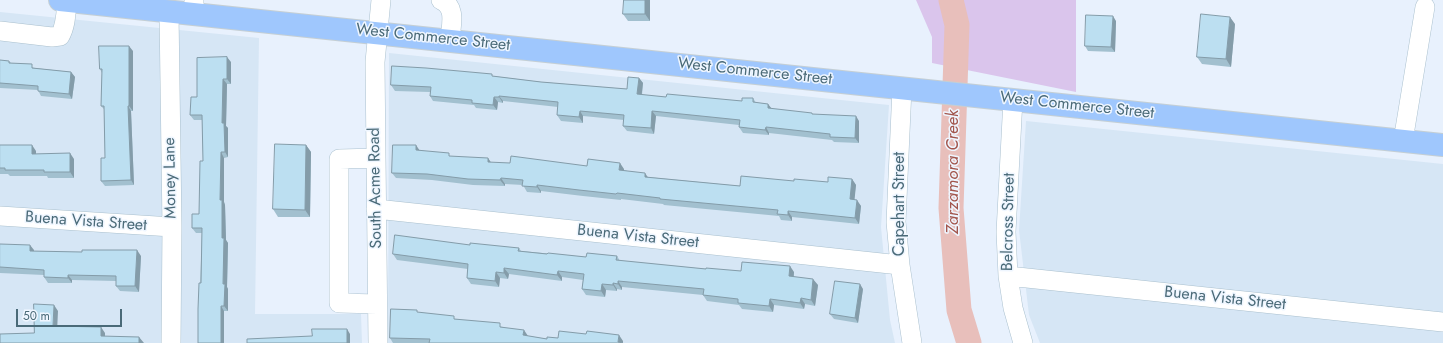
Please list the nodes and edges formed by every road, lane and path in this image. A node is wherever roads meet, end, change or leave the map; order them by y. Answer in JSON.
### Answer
{"nodes":[{"id":1,"x":64,"y":0,"type":"edge"},
{"id":2,"x":381,"y":0,"type":"edge"},
{"id":3,"x":441,"y":0,"type":"edge"},
{"id":4,"x":194,"y":7,"type":"edge"},
{"id":5,"x":1425,"y":7,"type":"dead end"},
{"id":6,"x":168,"y":12,"type":"junction"},
{"id":7,"x":0,"y":31,"type":"edge"},
{"id":8,"x":378,"y":33,"type":"junction"},
{"id":9,"x":450,"y":40,"type":"junction"},
{"id":10,"x":912,"y":89,"type":"junction"},
{"id":11,"x":1003,"y":98,"type":"junction"},
{"id":12,"x":1403,"y":140,"type":"junction"},
{"id":13,"x":1443,"y":145,"type":"edge"},
{"id":14,"x":376,"y":158,"type":"junction"},
{"id":15,"x":376,"y":209,"type":"junction"},
{"id":16,"x":0,"y":216,"type":"edge"},
{"id":17,"x":172,"y":227,"type":"junction"},
{"id":18,"x":900,"y":265,"type":"junction"},
{"id":19,"x":1008,"y":276,"type":"junction"},
{"id":20,"x":377,"y":304,"type":"junction"},
{"id":21,"x":1443,"y":322,"type":"edge"},
{"id":22,"x":171,"y":343,"type":"edge"},
{"id":23,"x":378,"y":343,"type":"edge"},
{"id":24,"x":912,"y":343,"type":"edge"},
{"id":25,"x":1023,"y":343,"type":"edge"}],
"edges":[{"from":1,"to":6,"type":"main road","name":"West Commerce Street"},
{"from":1,"to":7,"type":"street","name":"West Commerce Street"},
{"from":2,"to":8,"type":"street","name":"South Acme Road"},
{"from":3,"to":9,"type":"street"},
{"from":4,"to":6,"type":"main road","name":"West Commerce Street"},
{"from":4,"to":8,"type":"main road","name":"West Commerce Street"},
{"from":5,"to":12,"type":"street"},
{"from":6,"to":17,"type":"street","name":"Money Lane"},
{"from":8,"to":9,"type":"main road","name":"West Commerce Street"},
{"from":8,"to":14,"type":"street","name":"South Acme Road"},
{"from":9,"to":10,"type":"main road","name":"West Commerce Street"},
{"from":10,"to":11,"type":"main road","name":"West Commerce Street"},
{"from":10,"to":18,"type":"street","name":"Capehart Street"},
{"from":11,"to":12,"type":"main road","name":"West Commerce Street"},
{"from":11,"to":19,"type":"street","name":"Belcross Street"},
{"from":12,"to":13,"type":"main road","name":"West Commerce Street"},
{"from":14,"to":15,"type":"street","name":"South Acme Road"},
{"from":14,"to":20,"type":"street"},
{"from":15,"to":18,"type":"street","name":"Buena Vista Street"},
{"from":15,"to":20,"type":"street","name":"South Acme Road"},
{"from":16,"to":17,"type":"street","name":"Buena Vista Street"},
{"from":17,"to":22,"type":"street","name":"Money Lane"},
{"from":18,"to":24,"type":"street","name":"Capehart Street"},
{"from":19,"to":21,"type":"street","name":"Buena Vista Street"},
{"from":19,"to":25,"type":"street","name":"Belcross Street"},
{"from":20,"to":23,"type":"street","name":"South Acme Road"}]}
